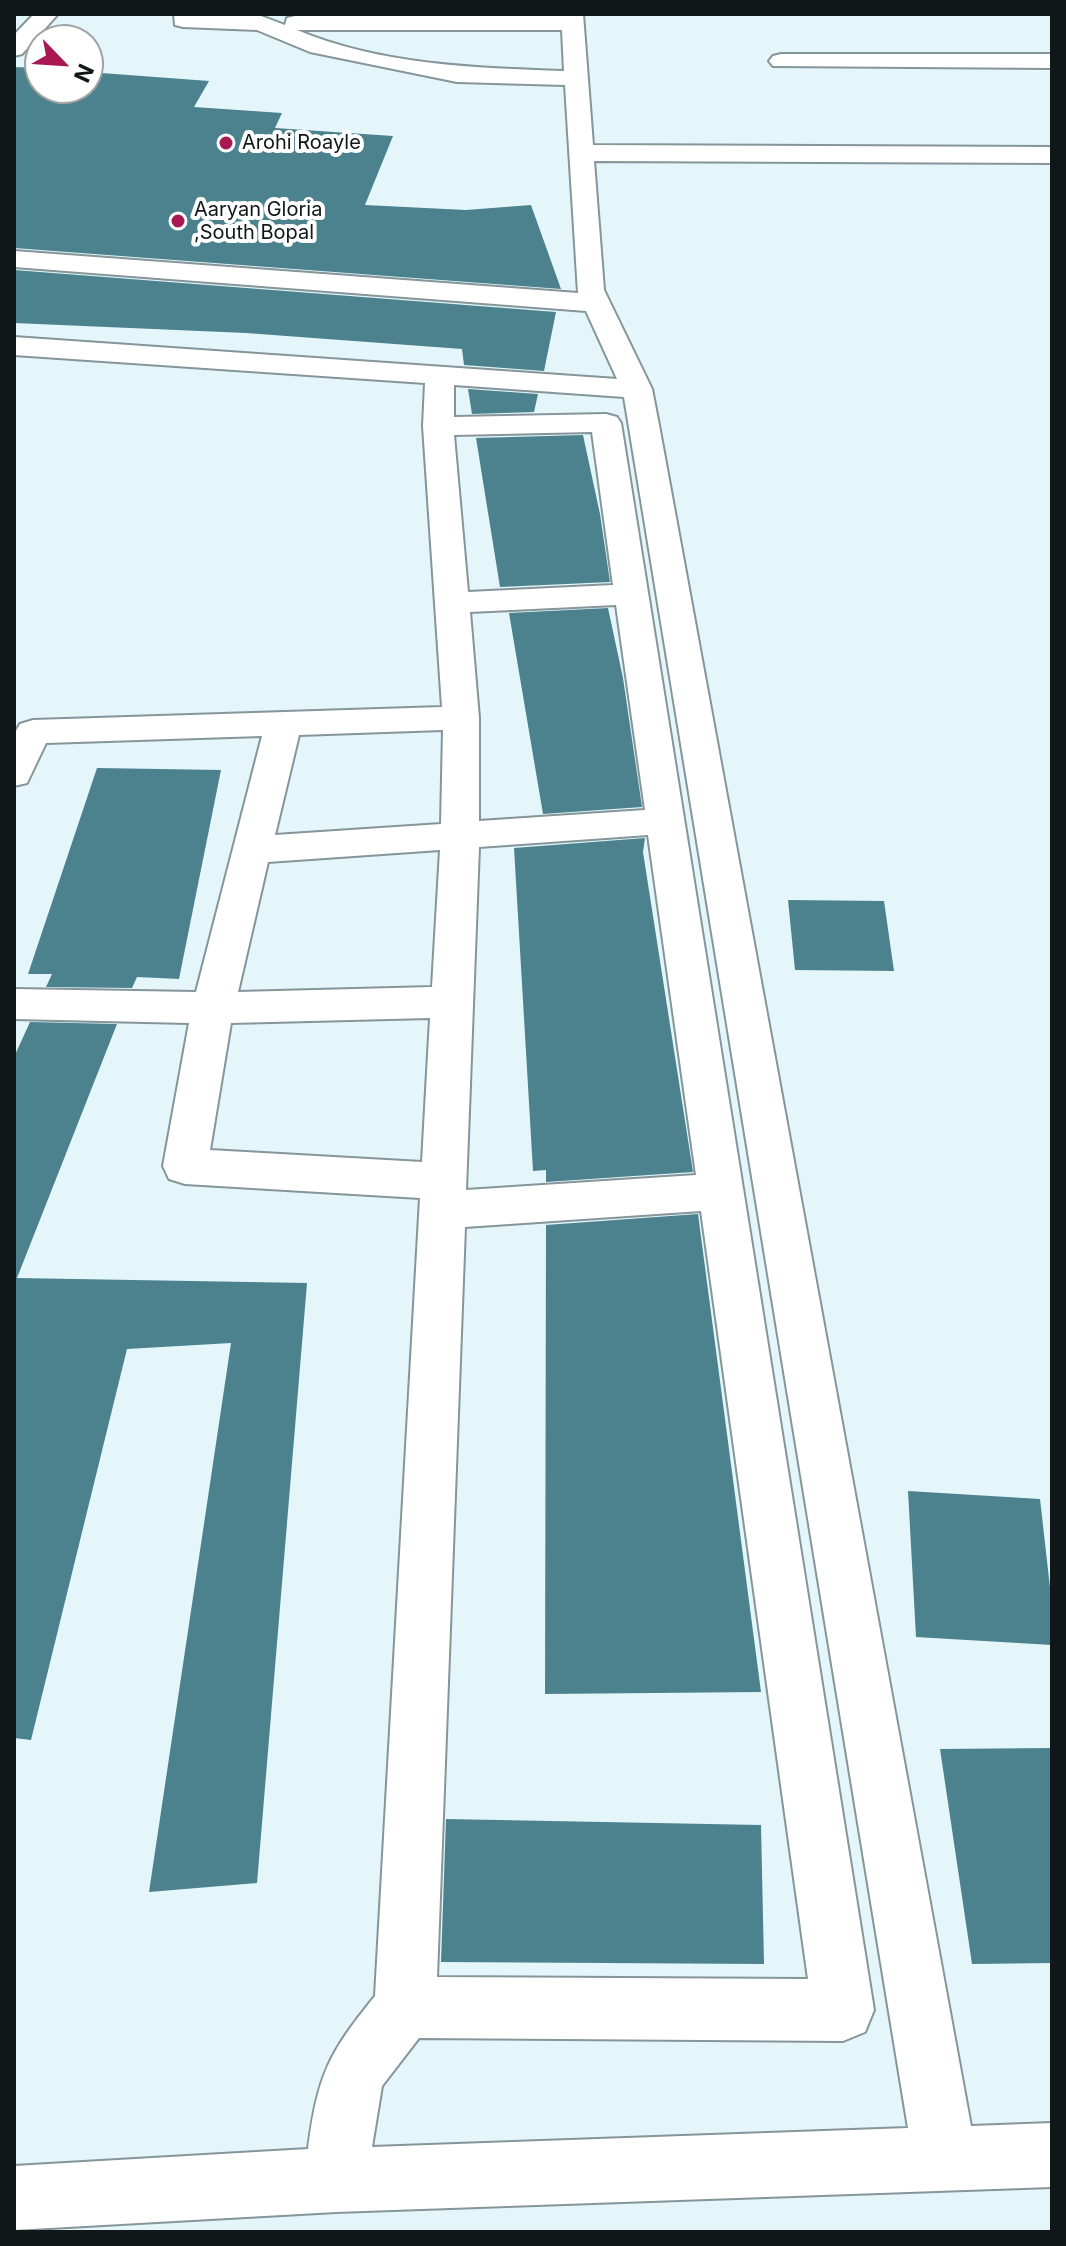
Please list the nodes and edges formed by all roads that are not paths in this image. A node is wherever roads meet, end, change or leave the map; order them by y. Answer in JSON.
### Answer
{"nodes":[{"id":1,"x":47,"y":14,"type":"edge"},
{"id":2,"x":185,"y":14,"type":"edge"},
{"id":3,"x":572,"y":19,"type":"edge"},
{"id":4,"x":261,"y":23,"type":"junction"},
{"id":5,"x":14,"y":49,"type":"edge"},
{"id":6,"x":781,"y":61,"type":"dead end"},
{"id":7,"x":1052,"y":61,"type":"edge"},
{"id":8,"x":576,"y":78,"type":"junction"},
{"id":9,"x":581,"y":153,"type":"junction"},
{"id":10,"x":1052,"y":155,"type":"edge"},
{"id":11,"x":14,"y":259,"type":"edge"},
{"id":12,"x":593,"y":303,"type":"junction"},
{"id":13,"x":14,"y":346,"type":"edge"},
{"id":14,"x":440,"y":375,"type":"junction"},
{"id":15,"x":637,"y":389,"type":"junction"},
{"id":16,"x":438,"y":426,"type":"junction"},
{"id":17,"x":631,"y":594,"type":"junction"},
{"id":18,"x":452,"y":603,"type":"junction"},
{"id":19,"x":461,"y":718,"type":"junction"},
{"id":20,"x":283,"y":724,"type":"junction"},
{"id":21,"x":14,"y":774,"type":"edge"},
{"id":22,"x":665,"y":821,"type":"junction"},
{"id":23,"x":460,"y":834,"type":"junction"},
{"id":24,"x":254,"y":850,"type":"junction"},
{"id":25,"x":451,"y":1002,"type":"junction"},
{"id":26,"x":14,"y":1004,"type":"edge"},
{"id":27,"x":213,"y":1008,"type":"junction"},
{"id":28,"x":721,"y":1192,"type":"junction"},
{"id":29,"x":444,"y":1195,"type":"junction"},
{"id":30,"x":405,"y":2007,"type":"junction"},
{"id":31,"x":1052,"y":2155,"type":"edge"},
{"id":32,"x":944,"y":2158,"type":"junction"},
{"id":33,"x":336,"y":2180,"type":"junction"},
{"id":34,"x":14,"y":2198,"type":"edge"}],
"edges":[{"from":1,"to":5,"type":"street"},
{"from":2,"to":4,"type":"street"},
{"from":3,"to":4,"type":"street"},
{"from":3,"to":8,"type":"street"},
{"from":4,"to":8,"type":"street"},
{"from":6,"to":7,"type":"street"},
{"from":8,"to":9,"type":"street"},
{"from":9,"to":10,"type":"street"},
{"from":9,"to":12,"type":"street"},
{"from":11,"to":12,"type":"street"},
{"from":12,"to":15,"type":"street"},
{"from":13,"to":14,"type":"street"},
{"from":14,"to":15,"type":"street"},
{"from":14,"to":16,"type":"street"},
{"from":15,"to":32,"type":"street"},
{"from":16,"to":17,"type":"street"},
{"from":16,"to":18,"type":"street"},
{"from":17,"to":18,"type":"street"},
{"from":17,"to":22,"type":"street"},
{"from":18,"to":19,"type":"street"},
{"from":19,"to":20,"type":"street"},
{"from":19,"to":23,"type":"street"},
{"from":20,"to":21,"type":"street"},
{"from":20,"to":24,"type":"street"},
{"from":22,"to":23,"type":"street"},
{"from":22,"to":28,"type":"street"},
{"from":23,"to":24,"type":"street"},
{"from":23,"to":25,"type":"street"},
{"from":24,"to":27,"type":"street"},
{"from":25,"to":27,"type":"street"},
{"from":25,"to":29,"type":"street"},
{"from":26,"to":27,"type":"street"},
{"from":27,"to":29,"type":"street"},
{"from":28,"to":29,"type":"street"},
{"from":28,"to":30,"type":"street"},
{"from":29,"to":30,"type":"street"},
{"from":30,"to":33,"type":"street"},
{"from":31,"to":32,"type":"street"},
{"from":32,"to":33,"type":"street"},
{"from":33,"to":34,"type":"street"}]}
